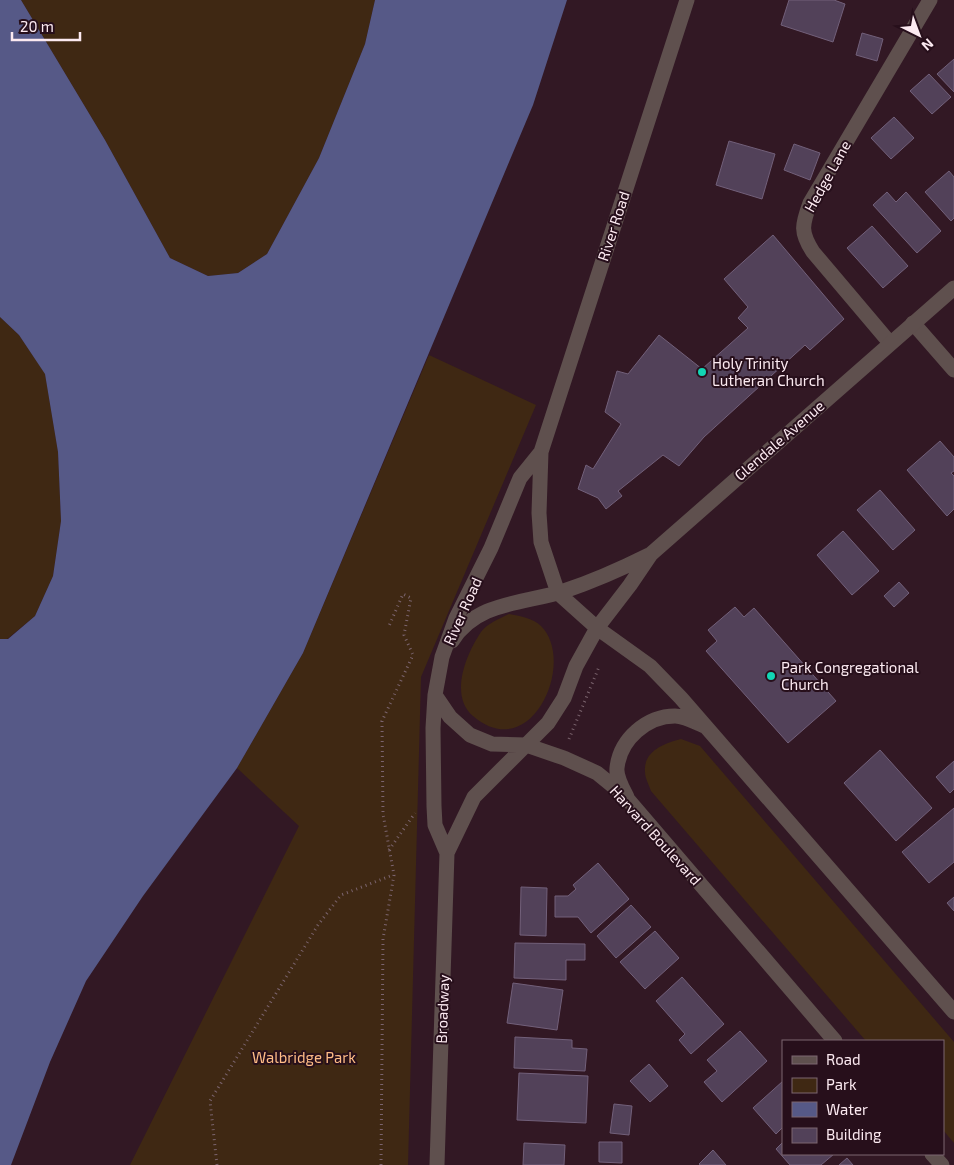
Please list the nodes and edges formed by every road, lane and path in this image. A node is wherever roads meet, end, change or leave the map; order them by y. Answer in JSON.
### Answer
{"nodes":[{"id":1,"x":687,"y":0,"type":"edge"},
{"id":2,"x":930,"y":0,"type":"edge"},
{"id":3,"x":954,"y":288,"type":"edge"},
{"id":4,"x":913,"y":323,"type":"junction"},
{"id":5,"x":890,"y":343,"type":"junction"},
{"id":6,"x":954,"y":370,"type":"edge"},
{"id":7,"x":541,"y":452,"type":"junction"},
{"id":8,"x":650,"y":554,"type":"junction"},
{"id":9,"x":558,"y":592,"type":"junction"},
{"id":10,"x":389,"y":626,"type":"dead end"},
{"id":11,"x":597,"y":628,"type":"junction"},
{"id":12,"x":442,"y":657,"type":"junction"},
{"id":13,"x":602,"y":658,"type":"dead end"},
{"id":14,"x":435,"y":695,"type":"junction"},
{"id":15,"x":705,"y":726,"type":"junction"},
{"id":16,"x":569,"y":738,"type":"dead end"},
{"id":17,"x":526,"y":745,"type":"junction"},
{"id":18,"x":629,"y":801,"type":"junction"},
{"id":19,"x":418,"y":808,"type":"dead end"},
{"id":20,"x":389,"y":850,"type":"junction"},
{"id":21,"x":447,"y":853,"type":"junction"},
{"id":22,"x":394,"y":874,"type":"junction"},
{"id":23,"x":954,"y":1012,"type":"edge"},
{"id":24,"x":834,"y":1040,"type":"edge"},
{"id":25,"x":933,"y":1155,"type":"edge"},
{"id":26,"x":217,"y":1165,"type":"edge"},
{"id":27,"x":380,"y":1165,"type":"edge"},
{"id":28,"x":437,"y":1165,"type":"edge"},
{"id":29,"x":942,"y":1165,"type":"edge"}],
"edges":[{"from":1,"to":7,"type":"street","name":"River Road"},
{"from":2,"to":5,"type":"street","name":"Hedge Lane"},
{"from":3,"to":4,"type":"street","name":"Glendale Avenue"},
{"from":4,"to":5,"type":"street","name":"Glendale Avenue"},
{"from":4,"to":6,"type":"street"},
{"from":5,"to":8,"type":"street","name":"Glendale Avenue"},
{"from":7,"to":9,"type":"street","name":"River Road"},
{"from":7,"to":12,"type":"street","name":"River Road"},
{"from":8,"to":9,"type":"street","name":"Glendale Avenue"},
{"from":8,"to":11,"type":"street","name":"Glendale Avenue"},
{"from":9,"to":11,"type":"street","name":"River Road"},
{"from":9,"to":12,"type":"street","name":"Glendale Avenue"},
{"from":10,"to":20,"type":"path"},
{"from":11,"to":15,"type":"street"},
{"from":11,"to":17,"type":"street","name":"Broadway"},
{"from":12,"to":14,"type":"street","name":"River Road"},
{"from":13,"to":16,"type":"path"},
{"from":14,"to":17,"type":"street","name":"Harvard Boulevard"},
{"from":14,"to":21,"type":"street","name":"Broadway"},
{"from":15,"to":18,"type":"street"},
{"from":15,"to":23,"type":"street"},
{"from":17,"to":18,"type":"street","name":"Harvard Boulevard"},
{"from":17,"to":21,"type":"street","name":"Broadway"},
{"from":18,"to":24,"type":"street","name":"Harvard Boulevard"},
{"from":19,"to":20,"type":"path"},
{"from":20,"to":22,"type":"path"},
{"from":21,"to":28,"type":"street","name":"Broadway"},
{"from":22,"to":26,"type":"path"},
{"from":22,"to":27,"type":"path"},
{"from":25,"to":29,"type":"street"}]}
